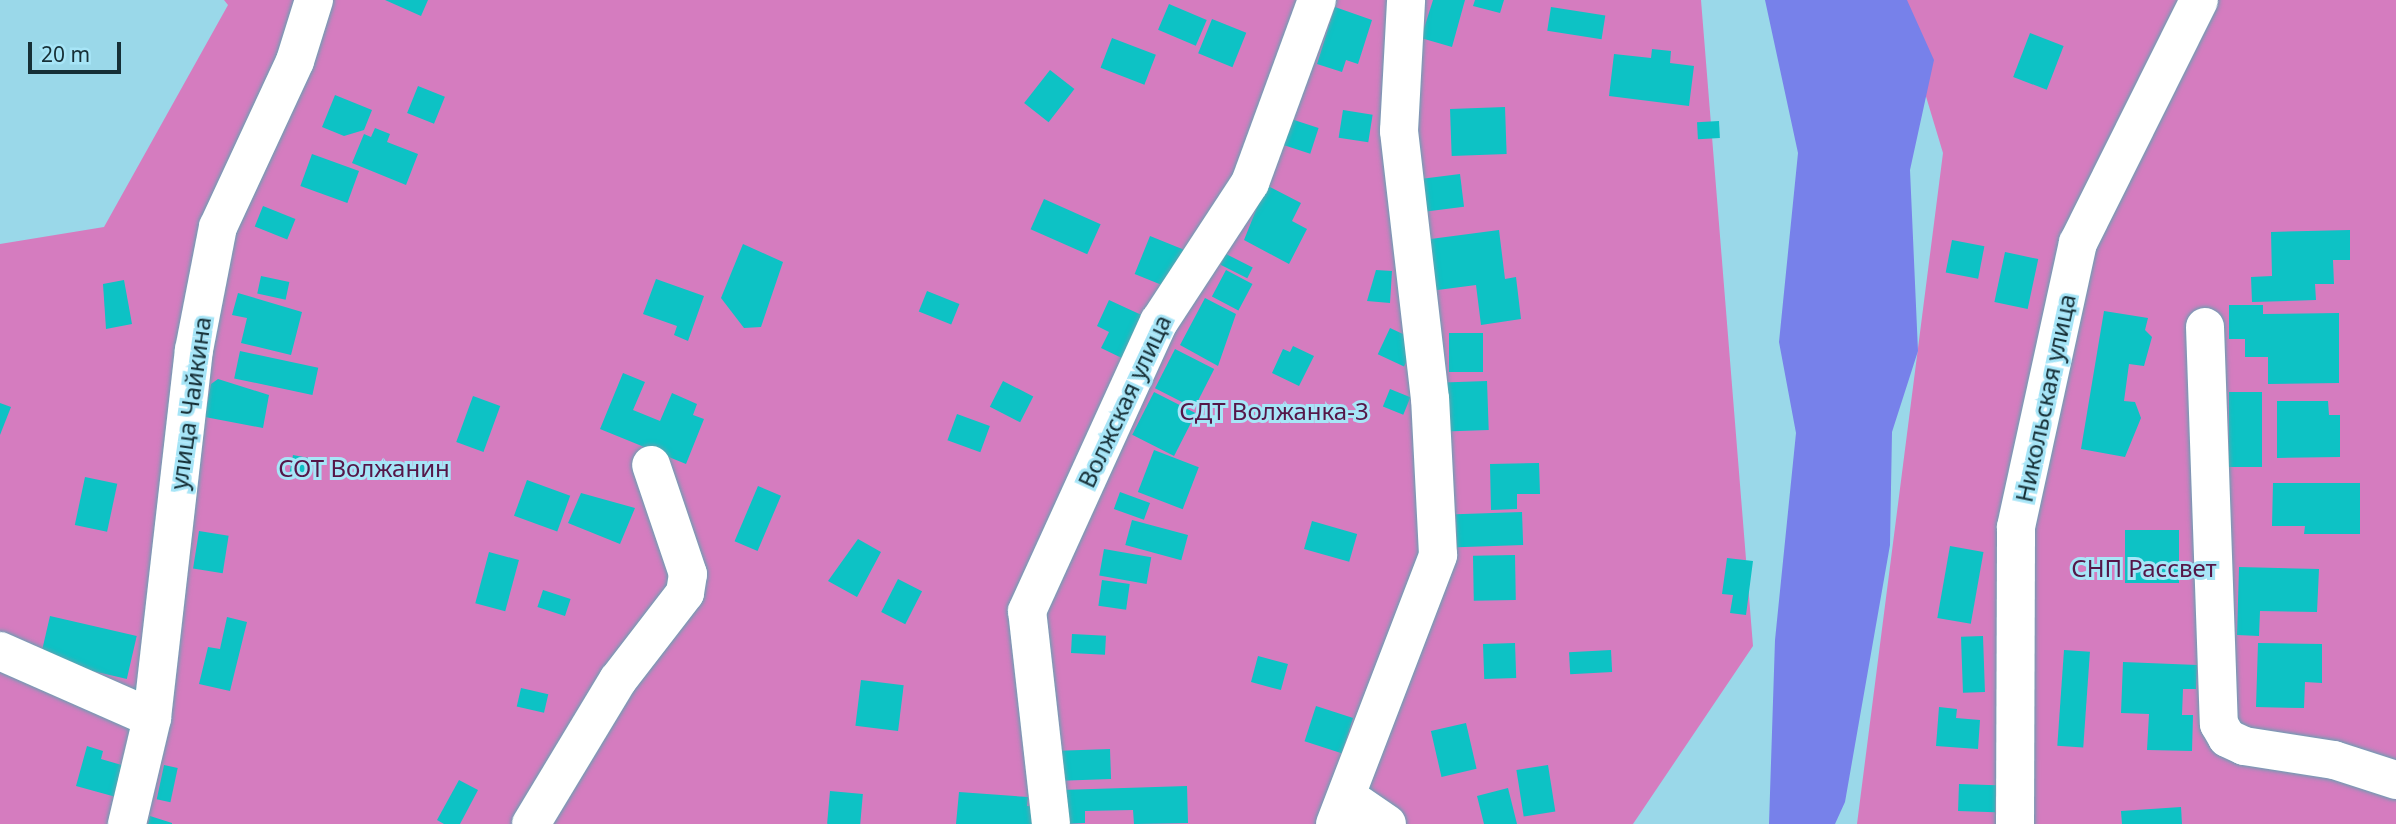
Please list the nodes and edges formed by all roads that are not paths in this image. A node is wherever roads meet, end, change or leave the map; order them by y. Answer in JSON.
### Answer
{"nodes":[{"id":1,"x":314,"y":0,"type":"edge"},
{"id":2,"x":1317,"y":0,"type":"edge"},
{"id":3,"x":1406,"y":0,"type":"edge"},
{"id":4,"x":2199,"y":0,"type":"edge"},
{"id":5,"x":2205,"y":327,"type":"dead end"},
{"id":6,"x":651,"y":465,"type":"dead end"},
{"id":7,"x":0,"y":651,"type":"edge"},
{"id":8,"x":152,"y":718,"type":"junction"},
{"id":9,"x":2396,"y":780,"type":"edge"},
{"id":10,"x":1342,"y":811,"type":"edge"},
{"id":11,"x":127,"y":824,"type":"edge"},
{"id":12,"x":531,"y":824,"type":"edge"},
{"id":13,"x":1051,"y":824,"type":"edge"},
{"id":14,"x":1387,"y":824,"type":"edge"},
{"id":15,"x":2015,"y":824,"type":"edge"}],
"edges":[{"from":1,"to":8,"type":"street","name":"улица Чайкина"},
{"from":2,"to":13,"type":"street","name":"Волжская улица"},
{"from":3,"to":10,"type":"street"},
{"from":4,"to":15,"type":"street","name":"Никольская улица"},
{"from":5,"to":9,"type":"street"},
{"from":6,"to":12,"type":"street"},
{"from":7,"to":8,"type":"street"},
{"from":8,"to":11,"type":"street","name":"улица Чайкина"},
{"from":10,"to":14,"type":"street"}]}
